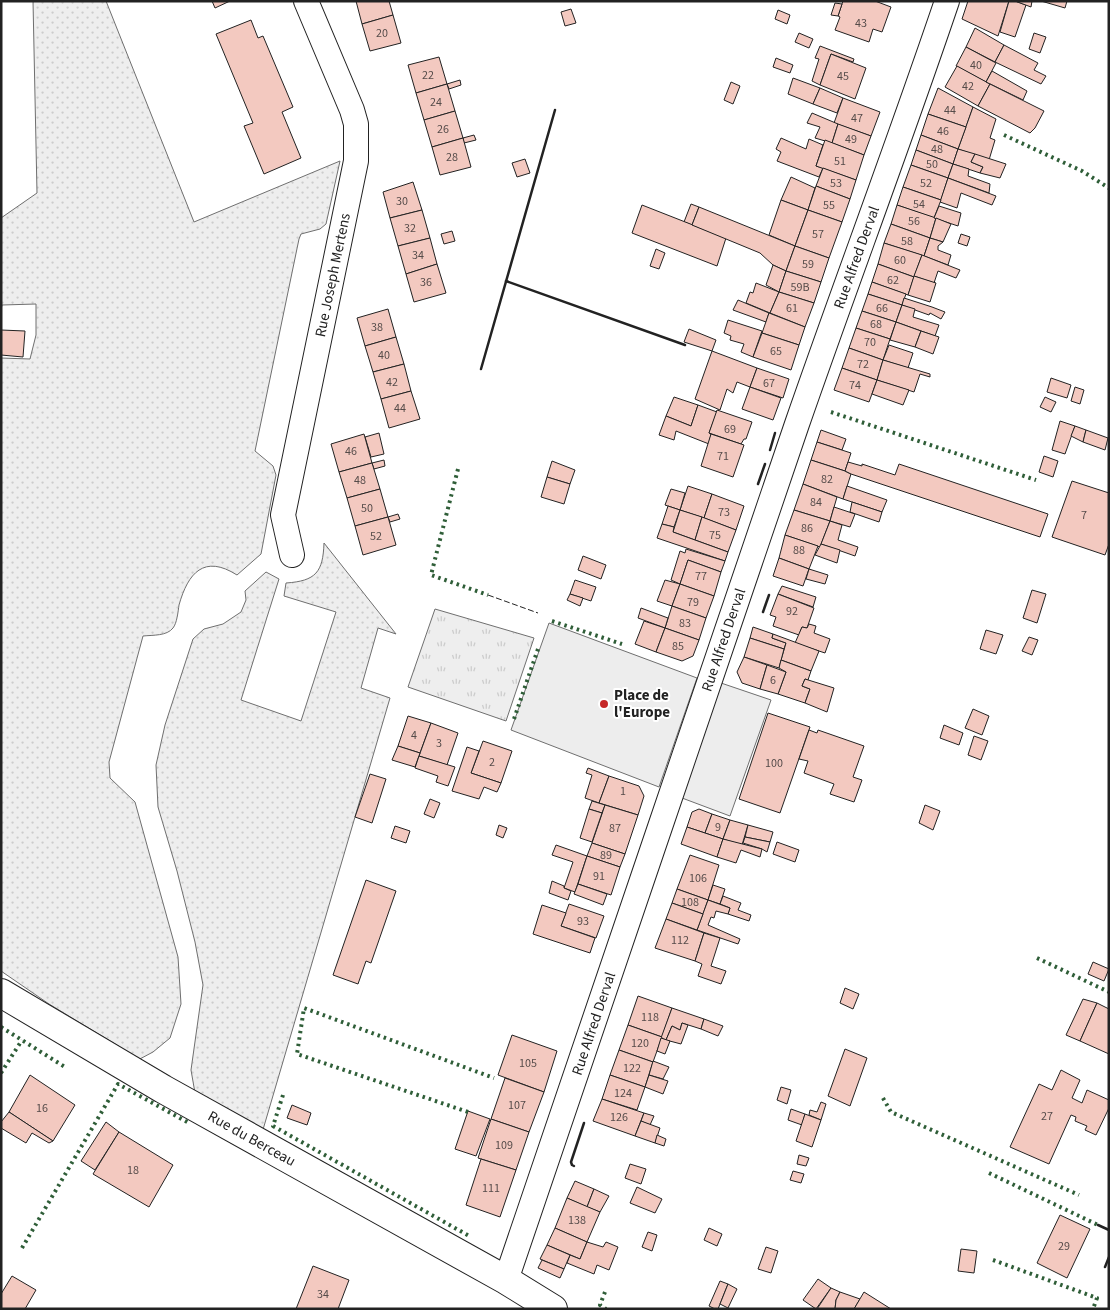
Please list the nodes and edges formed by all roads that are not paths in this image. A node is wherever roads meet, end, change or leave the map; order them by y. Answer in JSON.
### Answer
{"nodes":[{"id":1,"x":306,"y":1,"type":"edge"},
{"id":2,"x":947,"y":1,"type":"edge"},
{"id":3,"x":292,"y":555,"type":"dead end"},
{"id":4,"x":1,"y":993,"type":"edge"},
{"id":5,"x":506,"y":1280,"type":"junction"},
{"id":6,"x":553,"y":1309,"type":"edge"}],
"edges":[{"from":1,"to":3,"type":"street","name":"Rue Joseph Mertens"},
{"from":2,"to":5,"type":"street","name":"Rue Alfred Derval"},
{"from":4,"to":5,"type":"street","name":"Rue du Berceau"},
{"from":5,"to":6,"type":"street","name":"Rue du Berceau"}]}
